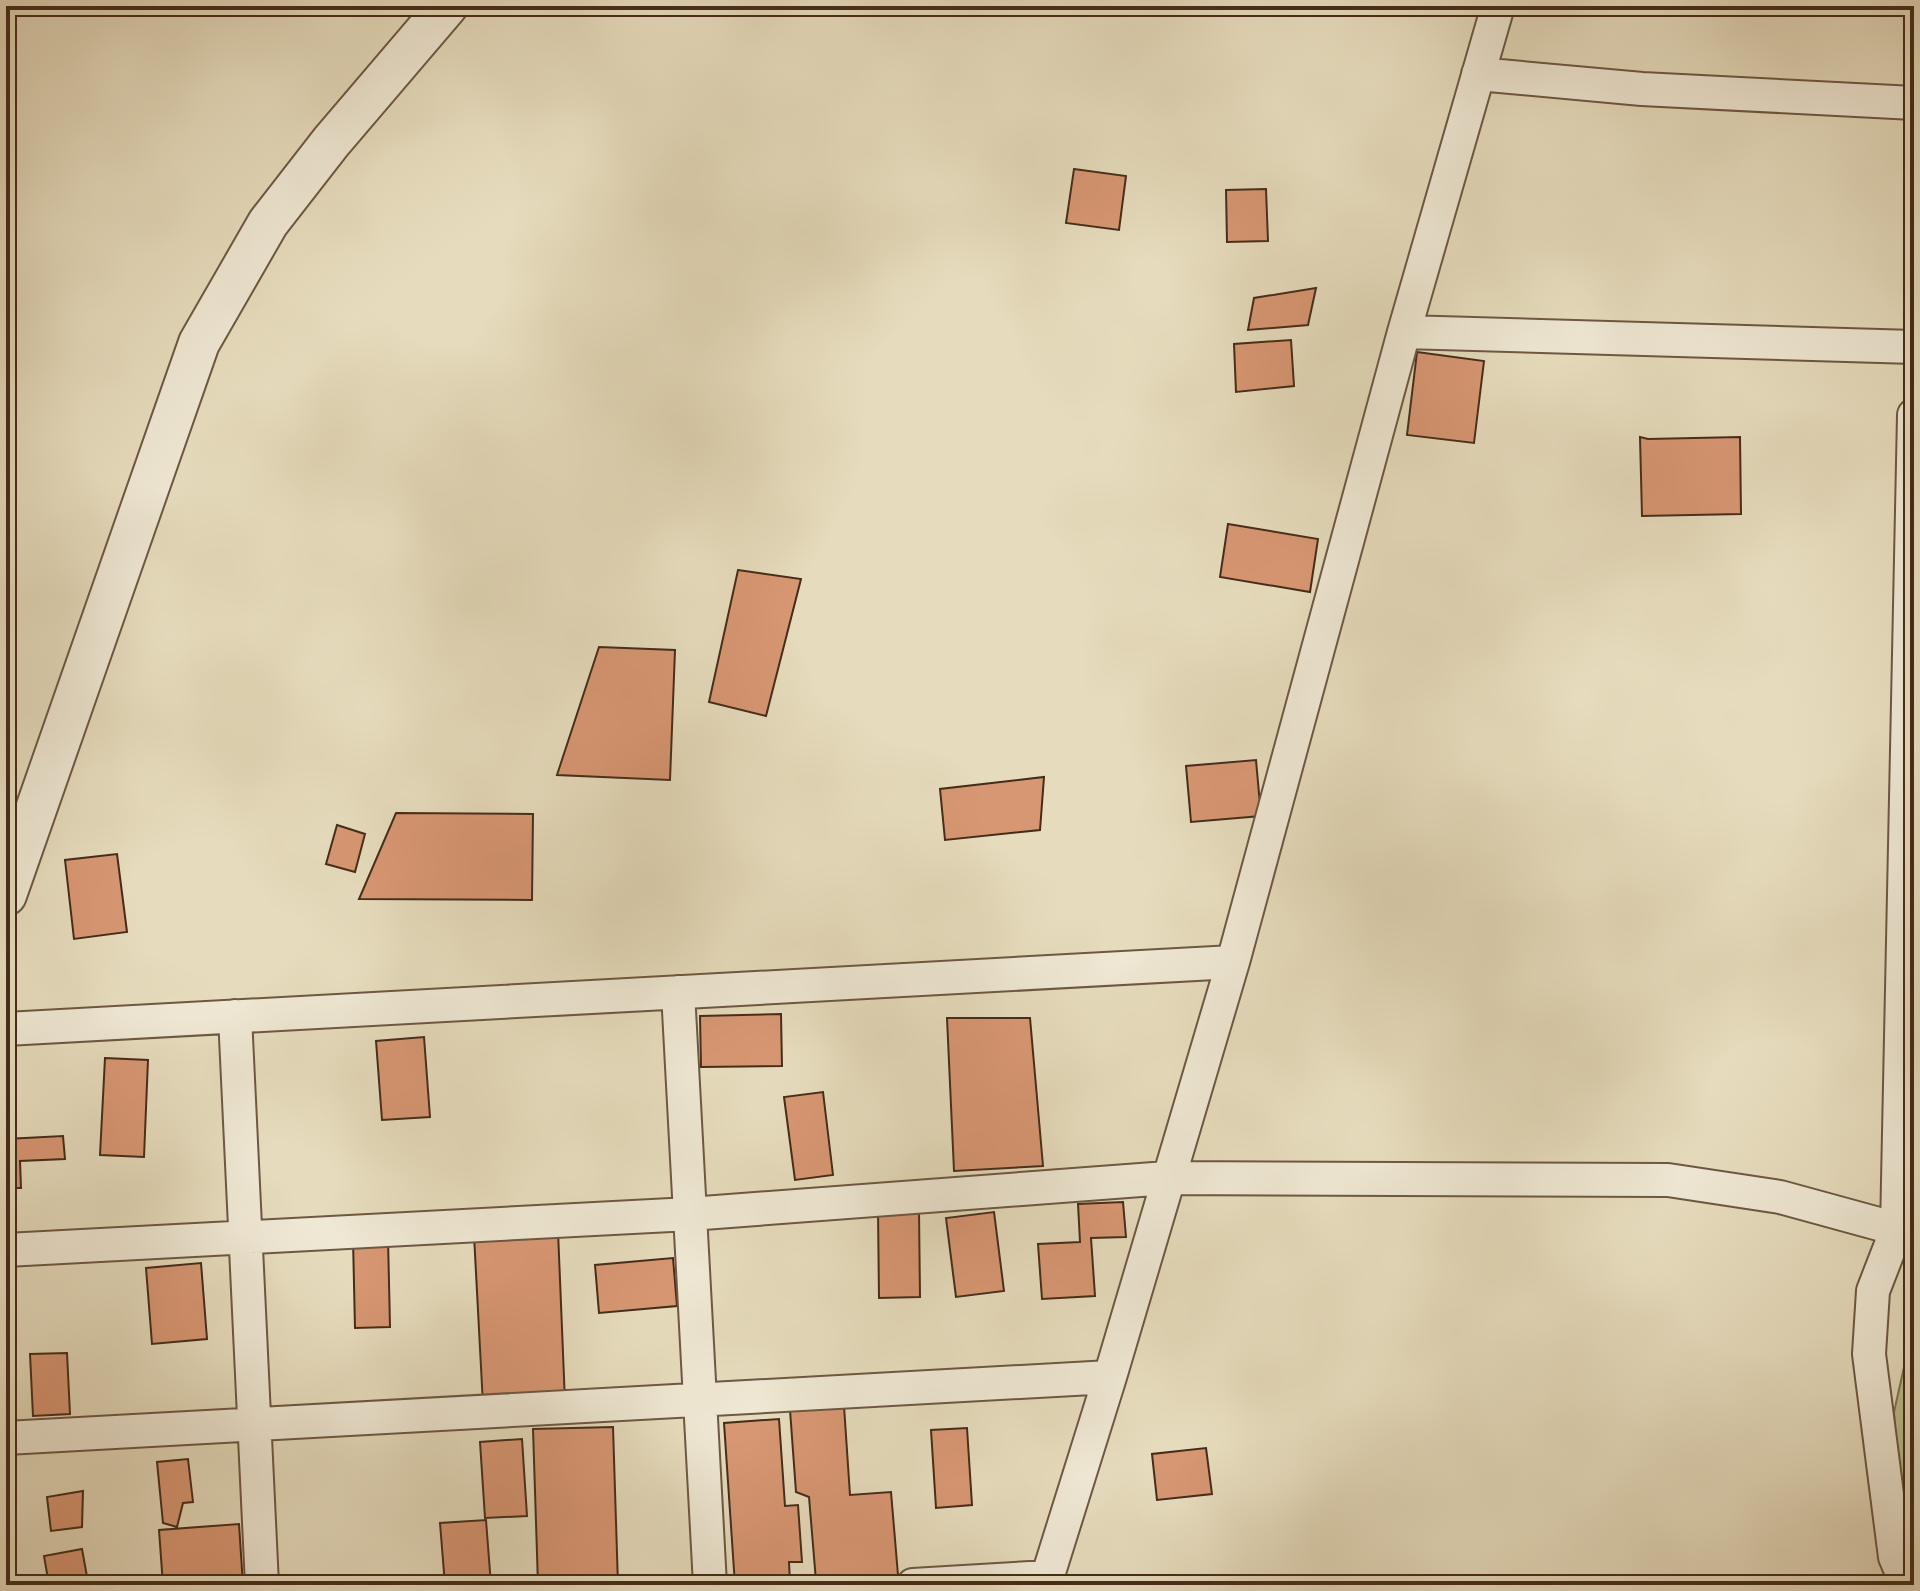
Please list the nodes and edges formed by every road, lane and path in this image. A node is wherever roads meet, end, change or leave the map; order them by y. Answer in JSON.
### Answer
{"nodes":[{"id":1,"x":447,"y":6,"type":"edge"},
{"id":2,"x":1498,"y":6,"type":"edge"},
{"id":3,"x":1478,"y":74,"type":"junction"},
{"id":4,"x":1914,"y":103,"type":"edge"},
{"id":5,"x":1404,"y":332,"type":"junction"},
{"id":6,"x":1914,"y":347,"type":"edge"},
{"id":7,"x":1914,"y":415,"type":"edge"},
{"id":8,"x":6,"y":895,"type":"edge"},
{"id":9,"x":1233,"y":962,"type":"junction"},
{"id":10,"x":678,"y":992,"type":"junction"},
{"id":11,"x":235,"y":1016,"type":"junction"},
{"id":12,"x":6,"y":1029,"type":"edge"},
{"id":13,"x":1167,"y":1178,"type":"junction"},
{"id":14,"x":690,"y":1214,"type":"junction"},
{"id":15,"x":1897,"y":1229,"type":"junction"},
{"id":16,"x":246,"y":1238,"type":"junction"},
{"id":17,"x":6,"y":1250,"type":"edge"},
{"id":18,"x":1110,"y":1377,"type":"junction"},
{"id":19,"x":700,"y":1400,"type":"junction"},
{"id":20,"x":254,"y":1425,"type":"junction"},
{"id":21,"x":6,"y":1438,"type":"edge"},
{"id":22,"x":1047,"y":1581,"type":"edge"},
{"id":23,"x":262,"y":1585,"type":"edge"},
{"id":24,"x":710,"y":1585,"type":"edge"},
{"id":25,"x":913,"y":1585,"type":"edge"},
{"id":26,"x":1907,"y":1585,"type":"edge"}],
"edges":[{"from":1,"to":8,"type":"street"},
{"from":2,"to":3,"type":"street"},
{"from":3,"to":4,"type":"street"},
{"from":3,"to":5,"type":"street"},
{"from":5,"to":6,"type":"street"},
{"from":5,"to":9,"type":"street"},
{"from":7,"to":15,"type":"street"},
{"from":9,"to":10,"type":"street"},
{"from":9,"to":13,"type":"street"},
{"from":10,"to":11,"type":"street"},
{"from":10,"to":14,"type":"street"},
{"from":11,"to":12,"type":"street"},
{"from":11,"to":16,"type":"street"},
{"from":13,"to":14,"type":"street"},
{"from":13,"to":15,"type":"street"},
{"from":13,"to":18,"type":"street"},
{"from":14,"to":16,"type":"street"},
{"from":14,"to":19,"type":"street"},
{"from":15,"to":26,"type":"street"},
{"from":16,"to":17,"type":"street"},
{"from":16,"to":20,"type":"street"},
{"from":18,"to":19,"type":"street"},
{"from":18,"to":22,"type":"street"},
{"from":19,"to":20,"type":"street"},
{"from":19,"to":24,"type":"street"},
{"from":20,"to":21,"type":"street"},
{"from":20,"to":23,"type":"street"},
{"from":22,"to":25,"type":"street"}]}
